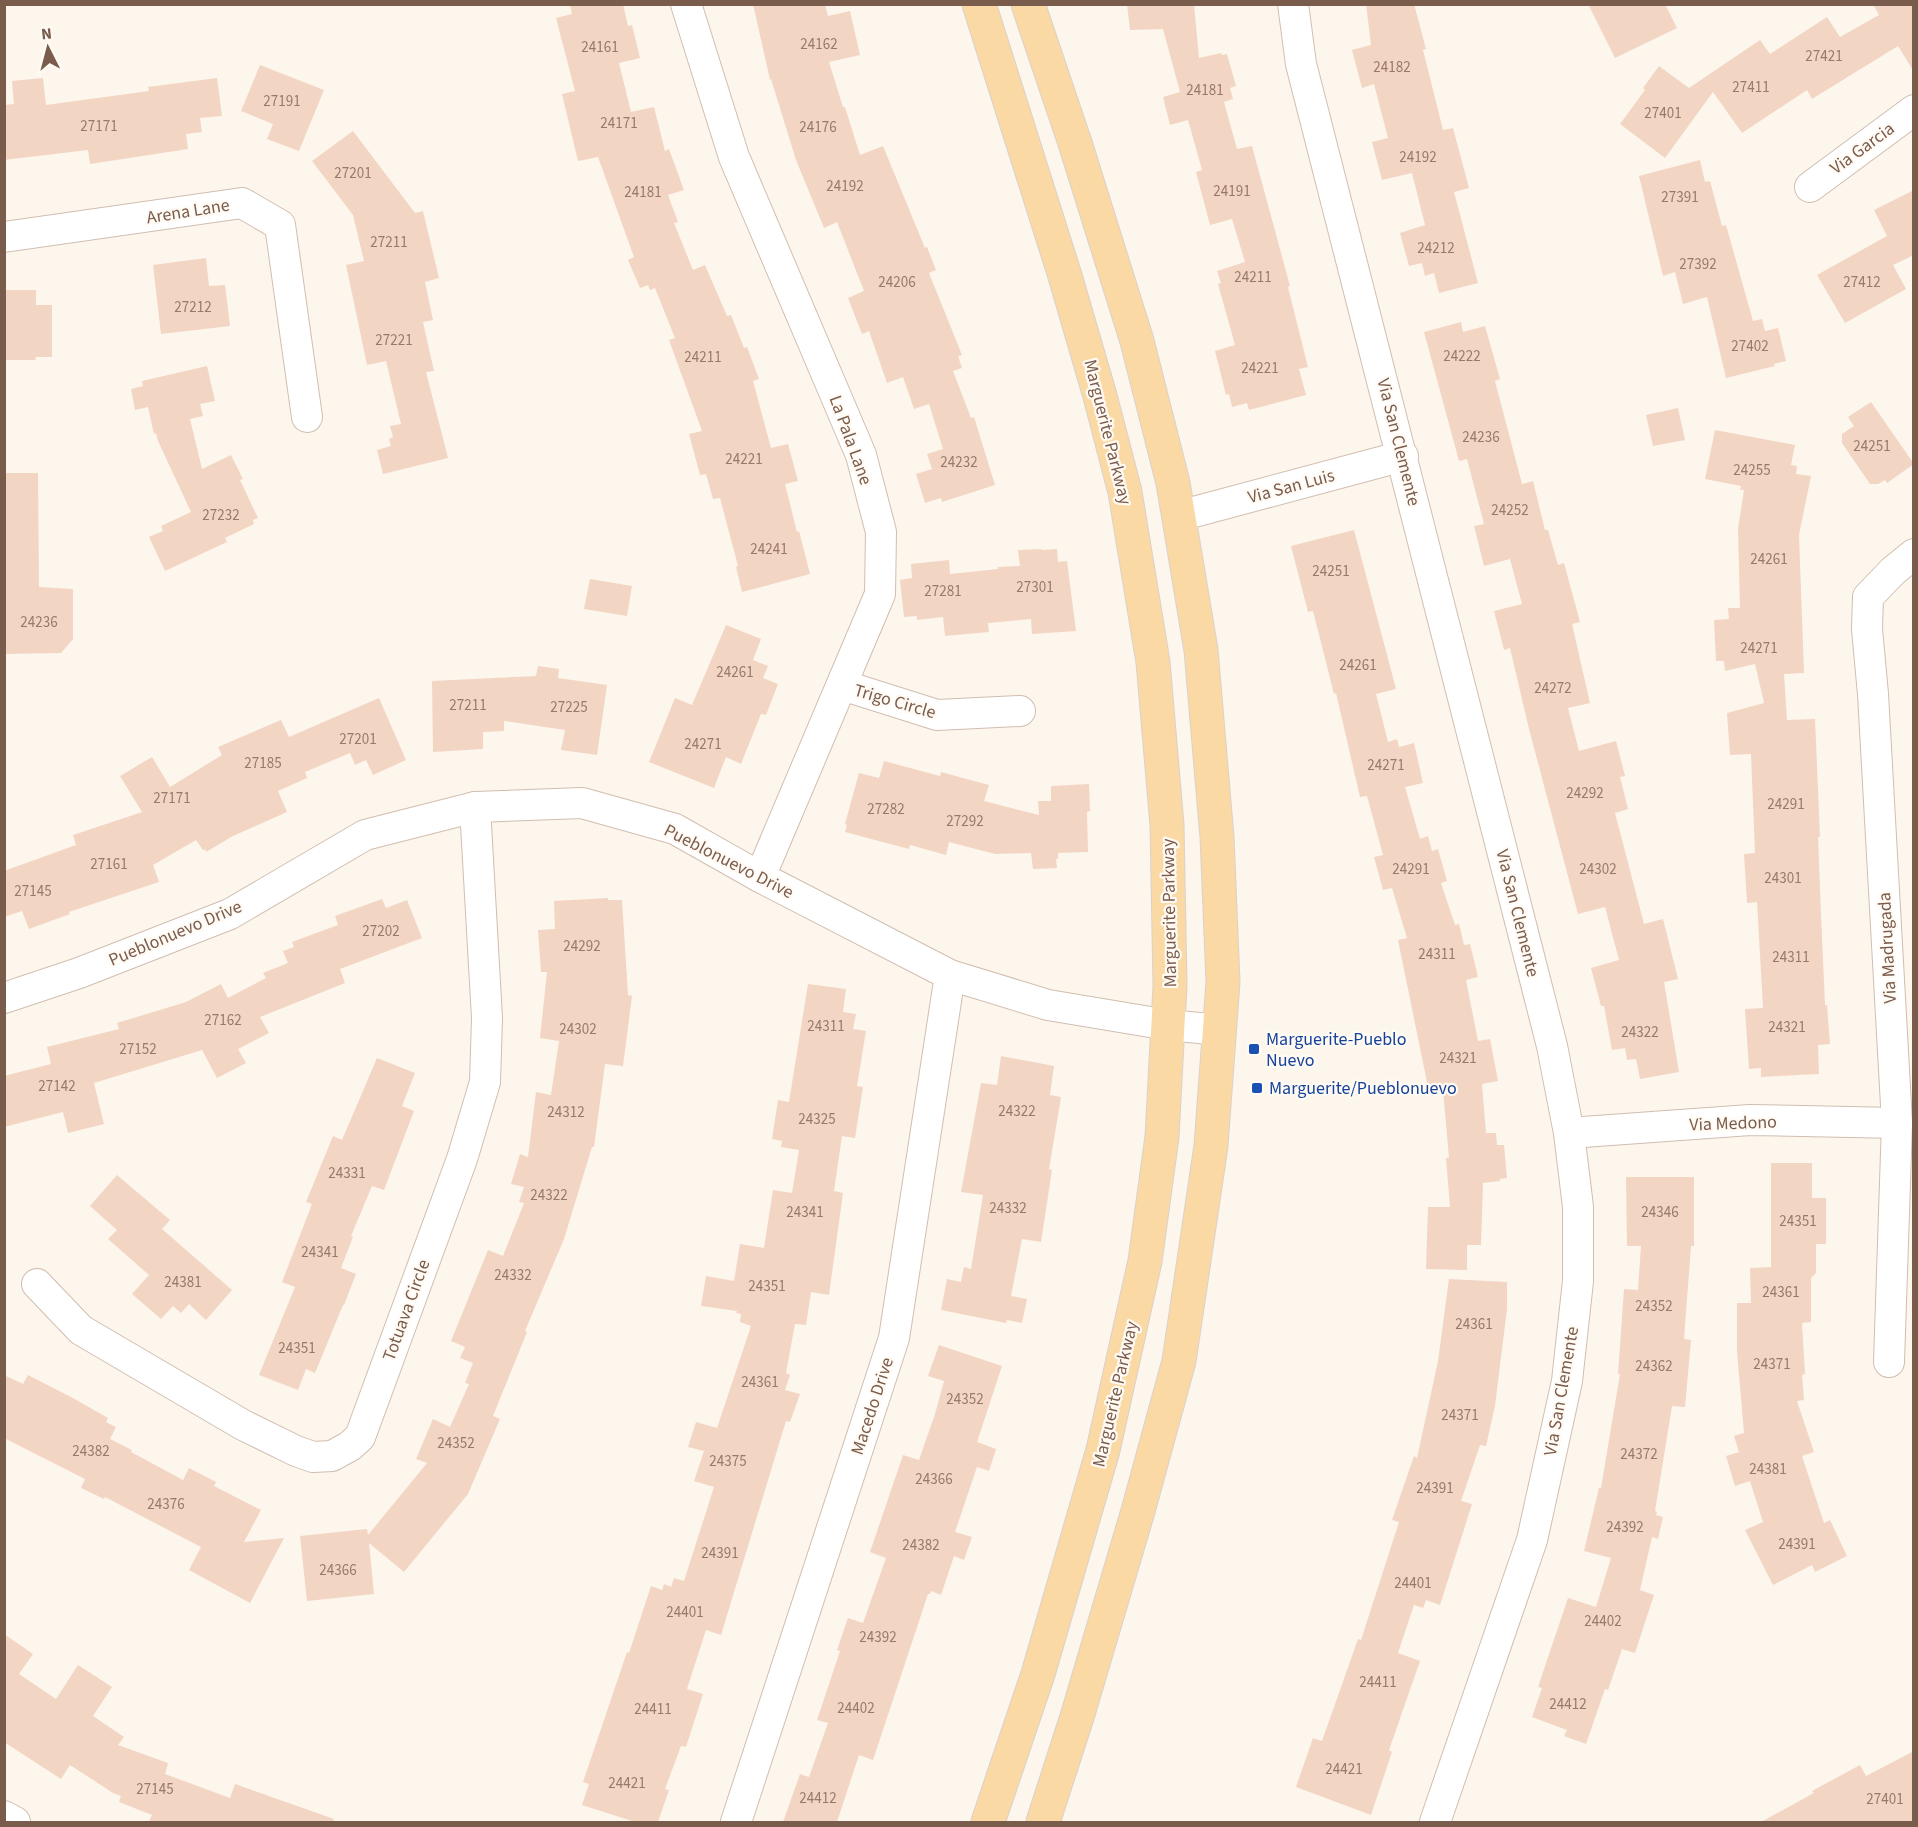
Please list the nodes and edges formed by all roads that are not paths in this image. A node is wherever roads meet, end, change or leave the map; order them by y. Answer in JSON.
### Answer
{"nodes":[{"id":1,"x":686,"y":4,"type":"edge"},
{"id":2,"x":979,"y":4,"type":"edge"},
{"id":3,"x":1028,"y":4,"type":"edge"},
{"id":4,"x":1293,"y":4,"type":"edge"},
{"id":5,"x":1914,"y":110,"type":"edge"},
{"id":6,"x":1810,"y":186,"type":"dead end"},
{"id":7,"x":4,"y":237,"type":"edge"},
{"id":8,"x":307,"y":417,"type":"dead end"},
{"id":9,"x":1403,"y":456,"type":"junction"},
{"id":10,"x":1179,"y":516,"type":"junction"},
{"id":11,"x":1131,"y":529,"type":"junction"},
{"id":12,"x":1914,"y":554,"type":"edge"},
{"id":13,"x":842,"y":685,"type":"junction"},
{"id":14,"x":1020,"y":711,"type":"dead end"},
{"id":15,"x":475,"y":807,"type":"junction"},
{"id":16,"x":760,"y":877,"type":"junction"},
{"id":17,"x":950,"y":975,"type":"junction"},
{"id":18,"x":4,"y":998,"type":"edge"},
{"id":19,"x":1168,"y":1025,"type":"junction"},
{"id":20,"x":1220,"y":1030,"type":"junction"},
{"id":21,"x":1897,"y":1124,"type":"junction"},
{"id":22,"x":1569,"y":1132,"type":"junction"},
{"id":23,"x":37,"y":1284,"type":"dead end"},
{"id":24,"x":1889,"y":1362,"type":"dead end"},
{"id":25,"x":4,"y":1816,"type":"edge"},
{"id":26,"x":15,"y":1822,"type":"edge"},
{"id":27,"x":736,"y":1822,"type":"edge"},
{"id":28,"x":988,"y":1822,"type":"edge"},
{"id":29,"x":1042,"y":1822,"type":"edge"},
{"id":30,"x":1435,"y":1822,"type":"edge"}],
"edges":[{"from":1,"to":13,"type":"street","name":"La Pala Lane"},
{"from":2,"to":11,"type":"main road","name":"Marguerite Parkway"},
{"from":3,"to":10,"type":"main road"},
{"from":4,"to":9,"type":"street","name":"Via San Clemente"},
{"from":5,"to":6,"type":"street","name":"Via Garcia"},
{"from":7,"to":8,"type":"street","name":"Arena Lane"},
{"from":9,"to":10,"type":"street","name":"Via San Luis"},
{"from":9,"to":22,"type":"street","name":"Via San Clemente"},
{"from":10,"to":11,"type":"main road"},
{"from":10,"to":20,"type":"main road"},
{"from":11,"to":19,"type":"main road","name":"Marguerite Parkway"},
{"from":12,"to":21,"type":"street","name":"Via Madrugada"},
{"from":13,"to":14,"type":"street","name":"Trigo Circle"},
{"from":13,"to":16,"type":"street","name":"La Pala Lane"},
{"from":15,"to":16,"type":"street","name":"Pueblonuevo Drive"},
{"from":15,"to":18,"type":"street","name":"Pueblonuevo Drive"},
{"from":15,"to":23,"type":"street","name":"Totuava Circle"},
{"from":16,"to":17,"type":"street","name":"Pueblonuevo Drive"},
{"from":17,"to":19,"type":"street","name":"Pueblonuevo Drive"},
{"from":17,"to":27,"type":"street","name":"Macedo Drive"},
{"from":19,"to":20,"type":"street","name":"Pueblonuevo Drive"},
{"from":19,"to":28,"type":"main road","name":"Marguerite Parkway"},
{"from":20,"to":29,"type":"main road"},
{"from":21,"to":22,"type":"street","name":"Via Medono"},
{"from":21,"to":24,"type":"street","name":"Via Madrugada"},
{"from":22,"to":30,"type":"street","name":"Via San Clemente"},
{"from":25,"to":26,"type":"street"}]}
